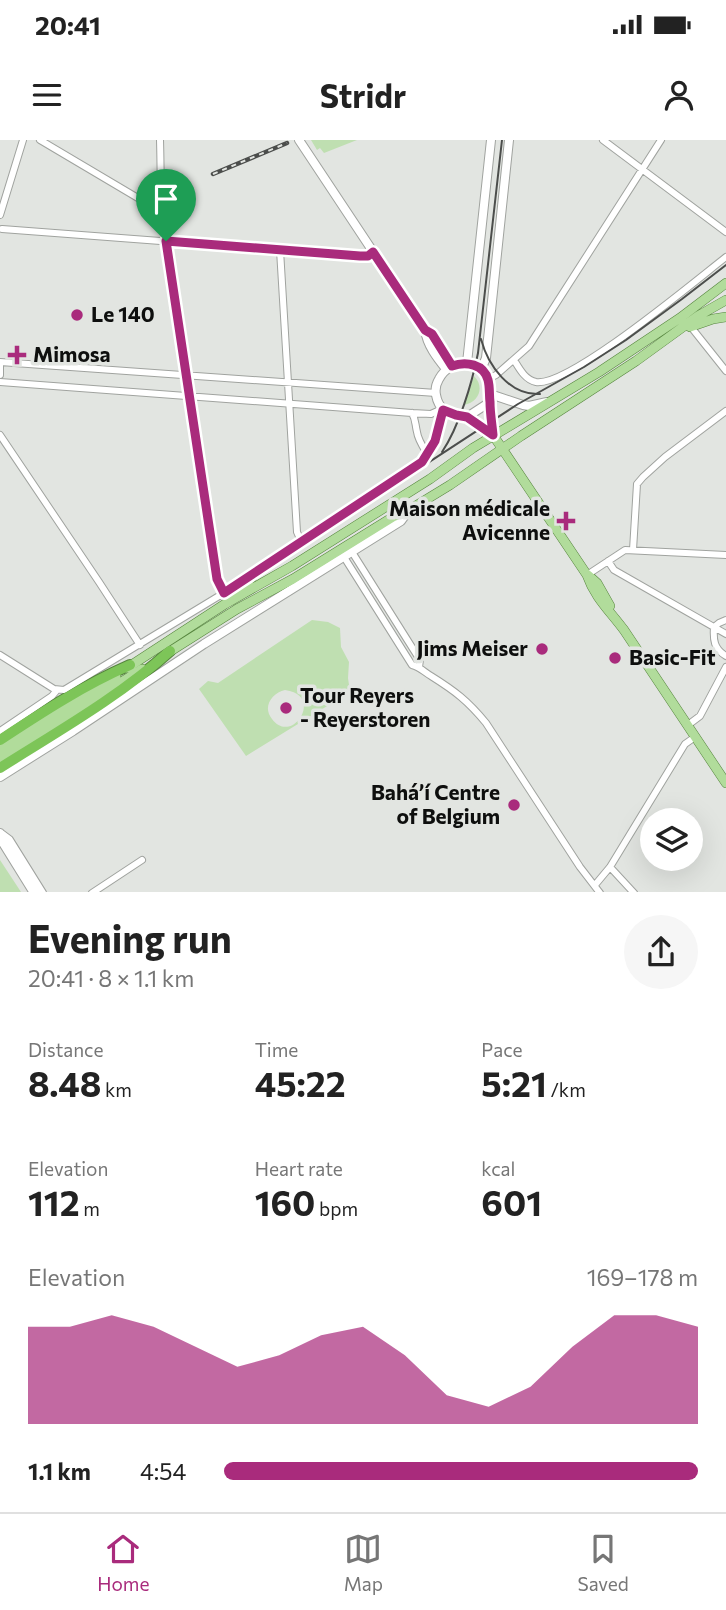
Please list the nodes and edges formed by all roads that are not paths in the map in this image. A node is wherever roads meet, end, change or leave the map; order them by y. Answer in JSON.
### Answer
{"nodes":[{"id":1,"x":23,"y":140,"type":"edge"},
{"id":2,"x":40,"y":140,"type":"edge"},
{"id":3,"x":160,"y":140,"type":"edge"},
{"id":4,"x":299,"y":140,"type":"edge"},
{"id":5,"x":491,"y":140,"type":"edge"},
{"id":6,"x":509,"y":140,"type":"edge"},
{"id":7,"x":603,"y":140,"type":"edge"},
{"id":8,"x":660,"y":140,"type":"edge"},
{"id":9,"x":642,"y":169,"type":"junction"},
{"id":10,"x":160,"y":204,"type":"junction"},
{"id":11,"x":0,"y":215,"type":"edge"},
{"id":12,"x":1,"y":229,"type":"edge"},
{"id":13,"x":726,"y":232,"type":"edge"},
{"id":14,"x":166,"y":241,"type":"junction"},
{"id":15,"x":280,"y":250,"type":"junction"},
{"id":16,"x":373,"y":252,"type":"junction"},
{"id":17,"x":726,"y":257,"type":"edge"},
{"id":18,"x":726,"y":283,"type":"edge"},
{"id":19,"x":726,"y":300,"type":"edge"},
{"id":20,"x":726,"y":317,"type":"edge"},
{"id":21,"x":688,"y":327,"type":"junction"},
{"id":22,"x":514,"y":360,"type":"junction"},
{"id":23,"x":0,"y":363,"type":"edge"},
{"id":24,"x":467,"y":363,"type":"junction"},
{"id":25,"x":449,"y":368,"type":"junction"},
{"id":26,"x":481,"y":370,"type":"junction"},
{"id":27,"x":726,"y":371,"type":"edge"},
{"id":28,"x":186,"y":375,"type":"junction"},
{"id":29,"x":0,"y":376,"type":"edge"},
{"id":30,"x":488,"y":379,"type":"junction"},
{"id":31,"x":0,"y":382,"type":"edge"},
{"id":32,"x":287,"y":382,"type":"junction"},
{"id":33,"x":436,"y":393,"type":"junction"},
{"id":34,"x":189,"y":396,"type":"junction"},
{"id":35,"x":490,"y":398,"type":"junction"},
{"id":36,"x":548,"y":402,"type":"junction"},
{"id":37,"x":289,"y":403,"type":"junction"},
{"id":38,"x":443,"y":410,"type":"junction"},
{"id":39,"x":726,"y":411,"type":"edge"},
{"id":40,"x":412,"y":413,"type":"junction"},
{"id":41,"x":423,"y":414,"type":"junction"},
{"id":42,"x":467,"y":417,"type":"junction"},
{"id":43,"x":416,"y":421,"type":"junction"},
{"id":44,"x":0,"y":435,"type":"edge"},
{"id":45,"x":493,"y":435,"type":"junction"},
{"id":46,"x":503,"y":450,"type":"junction"},
{"id":47,"x":426,"y":451,"type":"junction"},
{"id":48,"x":409,"y":510,"type":"junction"},
{"id":49,"x":301,"y":541,"type":"junction"},
{"id":50,"x":633,"y":550,"type":"junction"},
{"id":51,"x":348,"y":555,"type":"junction"},
{"id":52,"x":726,"y":555,"type":"edge"},
{"id":53,"x":608,"y":561,"type":"junction"},
{"id":54,"x":257,"y":572,"type":"junction"},
{"id":55,"x":587,"y":575,"type":"junction"},
{"id":56,"x":224,"y":593,"type":"junction"},
{"id":57,"x":226,"y":604,"type":"junction"},
{"id":58,"x":726,"y":620,"type":"edge"},
{"id":59,"x":714,"y":628,"type":"junction"},
{"id":60,"x":726,"y":634,"type":"edge"},
{"id":61,"x":140,"y":645,"type":"junction"},
{"id":62,"x":170,"y":651,"type":"junction"},
{"id":63,"x":0,"y":655,"type":"edge"},
{"id":64,"x":726,"y":656,"type":"edge"},
{"id":65,"x":130,"y":666,"type":"junction"},
{"id":66,"x":726,"y":667,"type":"edge"},
{"id":67,"x":58,"y":692,"type":"junction"},
{"id":68,"x":688,"y":726,"type":"junction"},
{"id":69,"x":0,"y":731,"type":"edge"},
{"id":70,"x":695,"y":737,"type":"junction"},
{"id":71,"x":0,"y":740,"type":"edge"},
{"id":72,"x":0,"y":750,"type":"edge"},
{"id":73,"x":0,"y":759,"type":"edge"},
{"id":74,"x":0,"y":768,"type":"edge"},
{"id":75,"x":0,"y":777,"type":"edge"},
{"id":76,"x":726,"y":783,"type":"edge"},
{"id":77,"x":0,"y":834,"type":"edge"},
{"id":78,"x":142,"y":860,"type":"dead end"},
{"id":79,"x":610,"y":867,"type":"junction"},
{"id":80,"x":595,"y":885,"type":"junction"},
{"id":81,"x":34,"y":892,"type":"edge"},
{"id":82,"x":42,"y":892,"type":"edge"},
{"id":83,"x":92,"y":892,"type":"edge"},
{"id":84,"x":600,"y":892,"type":"edge"},
{"id":85,"x":634,"y":892,"type":"edge"}],
"edges":[{"from":1,"to":11,"type":"street"},
{"from":2,"to":10,"type":"street"},
{"from":3,"to":10,"type":"street"},
{"from":4,"to":16,"type":"street"},
{"from":5,"to":24,"type":"street"},
{"from":6,"to":26,"type":"street"},
{"from":7,"to":9,"type":"street"},
{"from":8,"to":9,"type":"street"},
{"from":9,"to":13,"type":"street"},
{"from":9,"to":22,"type":"street"},
{"from":10,"to":14,"type":"street"},
{"from":12,"to":14,"type":"street"},
{"from":14,"to":15,"type":"street"},
{"from":14,"to":28,"type":"street"},
{"from":15,"to":16,"type":"street"},
{"from":15,"to":32,"type":"street"},
{"from":16,"to":25,"type":"street"},
{"from":17,"to":22,"type":"street"},
{"from":18,"to":36,"type":"main road"},
{"from":19,"to":21,"type":"main road"},
{"from":20,"to":21,"type":"main road"},
{"from":21,"to":27,"type":"street"},
{"from":21,"to":46,"type":"main road"},
{"from":22,"to":30,"type":"street"},
{"from":23,"to":28,"type":"street"},
{"from":23,"to":29,"type":"street"},
{"from":24,"to":25,"type":"street"},
{"from":24,"to":26,"type":"street"},
{"from":25,"to":33,"type":"street"},
{"from":26,"to":30,"type":"street"},
{"from":28,"to":32,"type":"street"},
{"from":28,"to":34,"type":"street"},
{"from":30,"to":35,"type":"street"},
{"from":31,"to":34,"type":"street"},
{"from":32,"to":33,"type":"street"},
{"from":32,"to":37,"type":"street"},
{"from":33,"to":38,"type":"street"},
{"from":34,"to":37,"type":"street"},
{"from":34,"to":56,"type":"street"},
{"from":35,"to":36,"type":"street"},
{"from":35,"to":42,"type":"street"},
{"from":35,"to":45,"type":"street"},
{"from":36,"to":45,"type":"main road"},
{"from":37,"to":40,"type":"street"},
{"from":37,"to":49,"type":"street"},
{"from":38,"to":41,"type":"street"},
{"from":38,"to":42,"type":"street"},
{"from":38,"to":47,"type":"street"},
{"from":39,"to":50,"type":"street"},
{"from":40,"to":41,"type":"street"},
{"from":40,"to":43,"type":"street"},
{"from":41,"to":43,"type":"street"},
{"from":42,"to":45,"type":"street"},
{"from":43,"to":47,"type":"street"},
{"from":44,"to":61,"type":"street"},
{"from":45,"to":46,"type":"main road"},
{"from":45,"to":57,"type":"main road"},
{"from":46,"to":48,"type":"main road"},
{"from":46,"to":55,"type":"main road"},
{"from":47,"to":49,"type":"street"},
{"from":48,"to":51,"type":"street"},
{"from":48,"to":62,"type":"main road"},
{"from":49,"to":54,"type":"street"},
{"from":50,"to":52,"type":"street"},
{"from":50,"to":53,"type":"street"},
{"from":51,"to":75,"type":"street"},
{"from":51,"to":80,"type":"street"},
{"from":53,"to":55,"type":"street"},
{"from":53,"to":59,"type":"street"},
{"from":54,"to":56,"type":"street"},
{"from":54,"to":57,"type":"main road"},
{"from":55,"to":68,"type":"main road"},
{"from":56,"to":61,"type":"street"},
{"from":57,"to":65,"type":"main road"},
{"from":58,"to":59,"type":"street"},
{"from":59,"to":60,"type":"street"},
{"from":59,"to":64,"type":"street"},
{"from":61,"to":67,"type":"street"},
{"from":62,"to":73,"type":"main road"},
{"from":62,"to":74,"type":"highway"},
{"from":63,"to":67,"type":"street"},
{"from":65,"to":71,"type":"highway"},
{"from":65,"to":72,"type":"main road"},
{"from":66,"to":68,"type":"street"},
{"from":67,"to":69,"type":"street"},
{"from":68,"to":70,"type":"main road"},
{"from":70,"to":76,"type":"main road"},
{"from":70,"to":79,"type":"street"},
{"from":77,"to":81,"type":"street"},
{"from":77,"to":82,"type":"street"},
{"from":78,"to":83,"type":"street"},
{"from":79,"to":80,"type":"street"},
{"from":79,"to":85,"type":"street"},
{"from":80,"to":84,"type":"street"}]}
